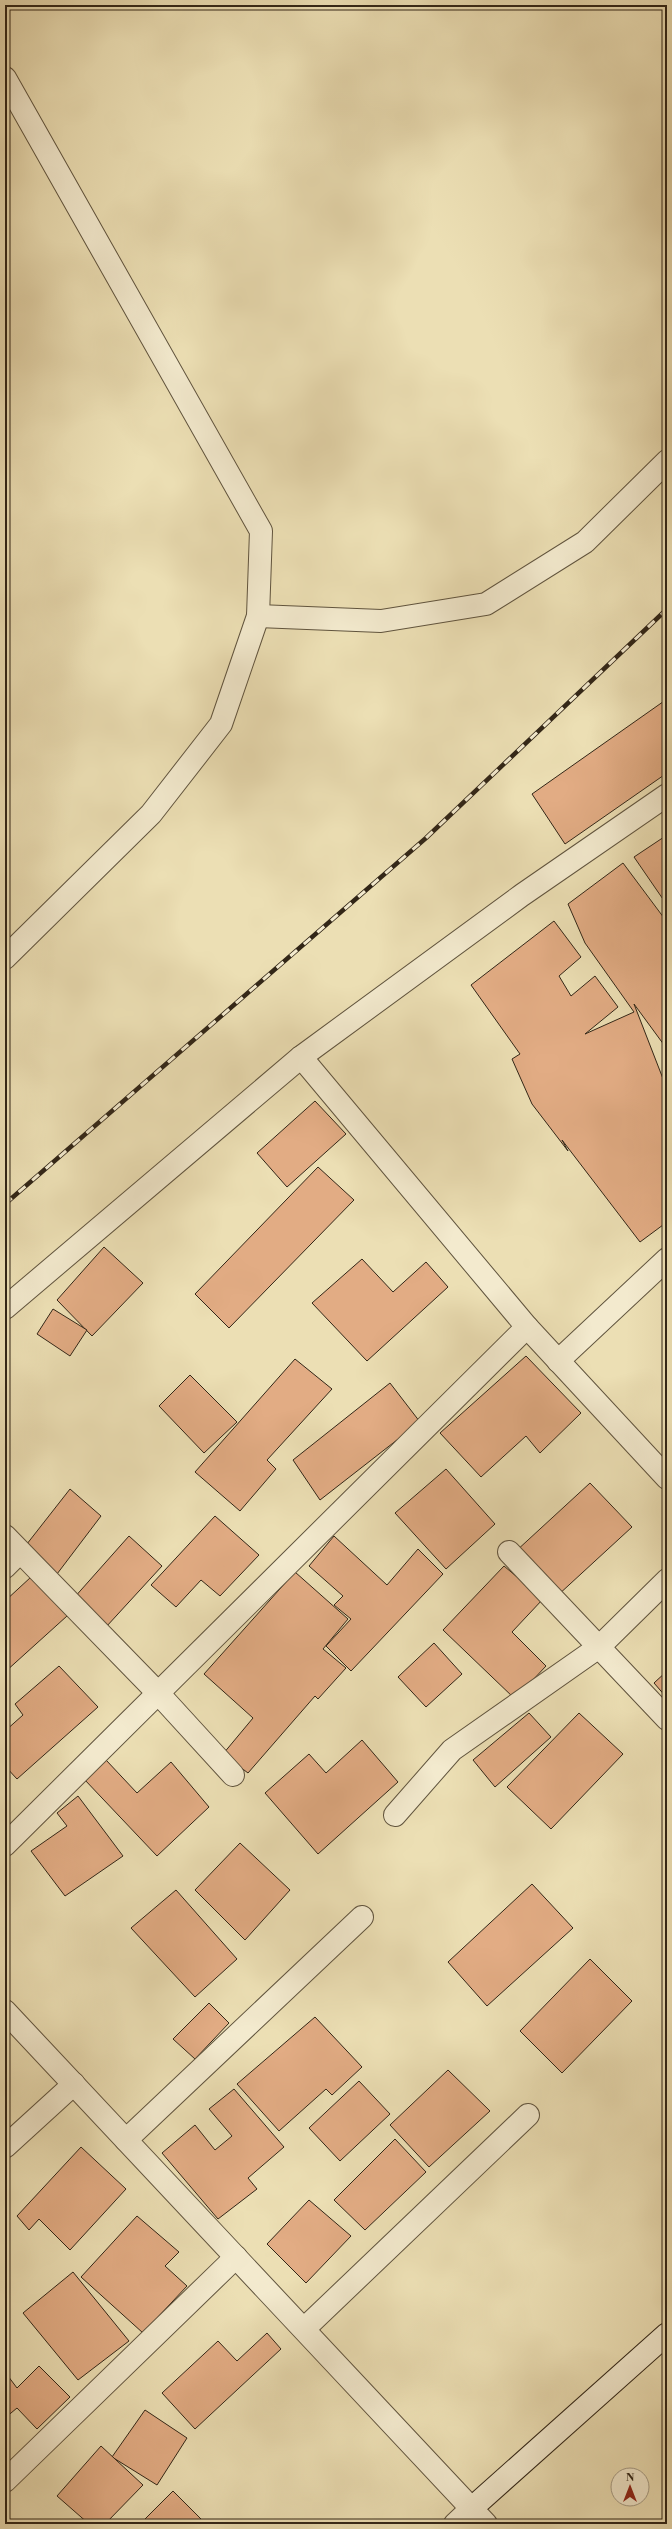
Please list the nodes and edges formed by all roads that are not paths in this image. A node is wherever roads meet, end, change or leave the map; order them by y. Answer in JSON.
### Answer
{"nodes":[{"id":1,"x":5,"y":78,"type":"edge"},
{"id":2,"x":667,"y":461,"type":"edge"},
{"id":3,"x":258,"y":616,"type":"junction"},
{"id":4,"x":667,"y":795,"type":"edge"},
{"id":5,"x":5,"y":958,"type":"edge"},
{"id":6,"x":301,"y":1057,"type":"junction"},
{"id":7,"x":667,"y":1259,"type":"edge"},
{"id":8,"x":5,"y":1308,"type":"edge"},
{"id":9,"x":526,"y":1327,"type":"junction"},
{"id":10,"x":558,"y":1361,"type":"junction"},
{"id":11,"x":667,"y":1478,"type":"edge"},
{"id":12,"x":5,"y":1536,"type":"edge"},
{"id":13,"x":20,"y":1552,"type":"junction"},
{"id":14,"x":509,"y":1552,"type":"dead end"},
{"id":15,"x":5,"y":1567,"type":"edge"},
{"id":16,"x":667,"y":1580,"type":"edge"},
{"id":17,"x":598,"y":1647,"type":"junction"},
{"id":18,"x":158,"y":1693,"type":"junction"},
{"id":19,"x":667,"y":1719,"type":"edge"},
{"id":20,"x":233,"y":1775,"type":"dead end"},
{"id":21,"x":395,"y":1815,"type":"dead end"},
{"id":22,"x":5,"y":1845,"type":"edge"},
{"id":23,"x":362,"y":1917,"type":"dead end"},
{"id":24,"x":5,"y":2011,"type":"edge"},
{"id":25,"x":74,"y":2084,"type":"junction"},
{"id":26,"x":528,"y":2115,"type":"dead end"},
{"id":27,"x":126,"y":2140,"type":"junction"},
{"id":28,"x":5,"y":2146,"type":"edge"},
{"id":29,"x":236,"y":2257,"type":"junction"},
{"id":30,"x":304,"y":2329,"type":"junction"},
{"id":31,"x":667,"y":2334,"type":"edge"},
{"id":32,"x":5,"y":2482,"type":"edge"},
{"id":33,"x":472,"y":2508,"type":"junction"},
{"id":34,"x":455,"y":2524,"type":"edge"},
{"id":35,"x":486,"y":2524,"type":"edge"}],
"edges":[{"from":1,"to":3,"type":"street"},
{"from":2,"to":3,"type":"street"},
{"from":3,"to":5,"type":"street"},
{"from":4,"to":6,"type":"street"},
{"from":6,"to":8,"type":"street"},
{"from":6,"to":9,"type":"street"},
{"from":7,"to":10,"type":"street"},
{"from":9,"to":10,"type":"street"},
{"from":9,"to":18,"type":"street"},
{"from":10,"to":11,"type":"street"},
{"from":12,"to":13,"type":"street"},
{"from":13,"to":15,"type":"street"},
{"from":13,"to":18,"type":"street"},
{"from":14,"to":17,"type":"street"},
{"from":16,"to":17,"type":"street"},
{"from":17,"to":19,"type":"street"},
{"from":17,"to":21,"type":"street"},
{"from":18,"to":20,"type":"street"},
{"from":18,"to":22,"type":"street"},
{"from":23,"to":27,"type":"street"},
{"from":24,"to":25,"type":"street"},
{"from":25,"to":27,"type":"street"},
{"from":25,"to":28,"type":"street"},
{"from":26,"to":30,"type":"street"},
{"from":27,"to":29,"type":"street"},
{"from":29,"to":30,"type":"street"},
{"from":29,"to":32,"type":"street"},
{"from":30,"to":33,"type":"street"},
{"from":31,"to":33,"type":"street"},
{"from":33,"to":34,"type":"street"},
{"from":33,"to":35,"type":"street"}]}
